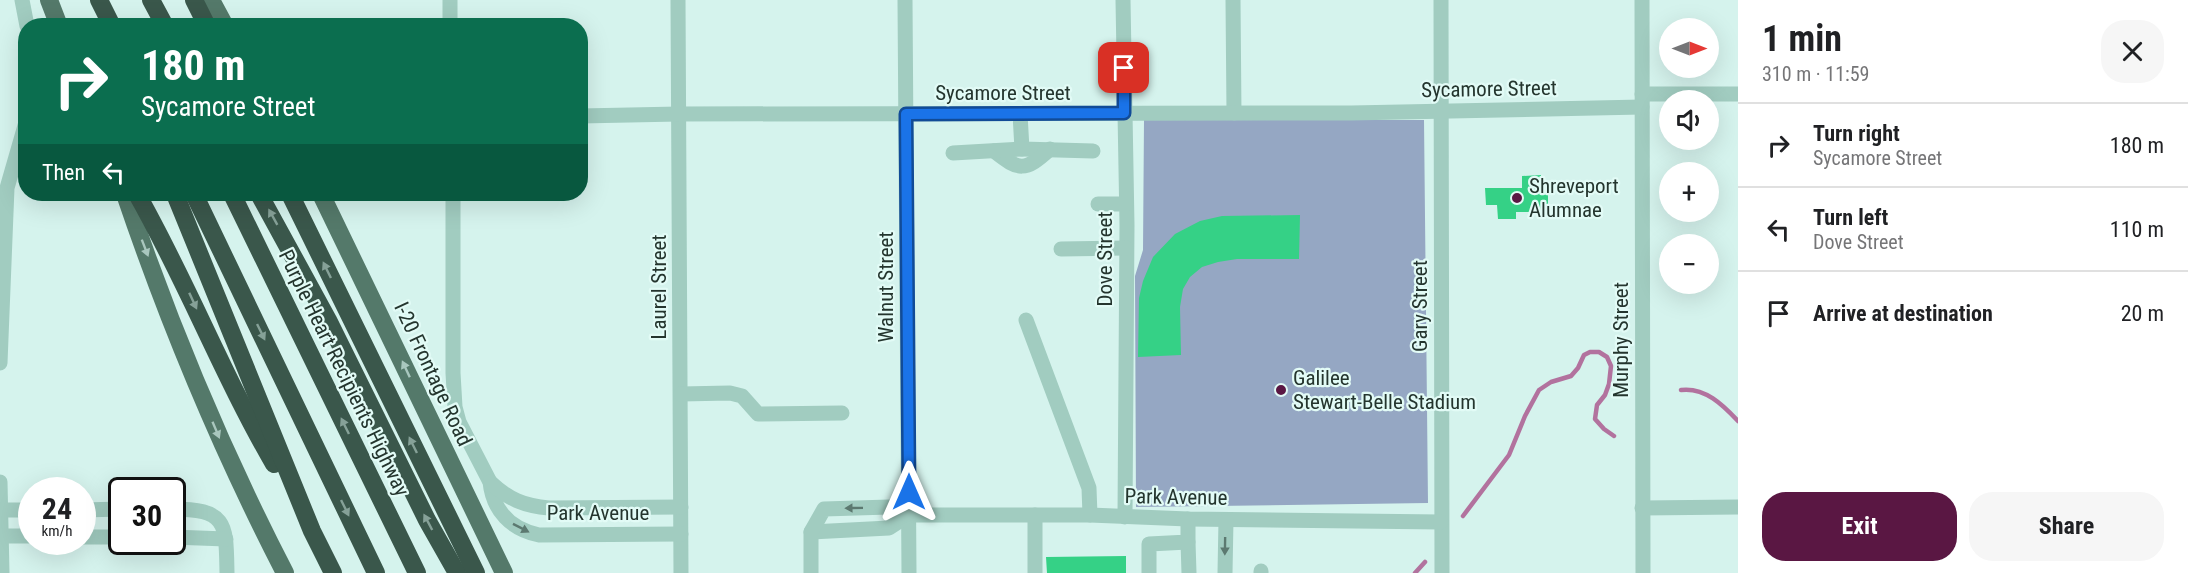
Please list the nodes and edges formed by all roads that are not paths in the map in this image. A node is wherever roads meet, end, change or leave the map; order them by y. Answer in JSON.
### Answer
{"nodes":[{"id":1,"x":22,"y":0,"type":"edge"},
{"id":2,"x":49,"y":0,"type":"edge"},
{"id":3,"x":98,"y":0,"type":"edge"},
{"id":4,"x":140,"y":0,"type":"edge"},
{"id":5,"x":151,"y":0,"type":"edge"},
{"id":6,"x":194,"y":0,"type":"edge"},
{"id":7,"x":211,"y":0,"type":"edge"},
{"id":8,"x":450,"y":0,"type":"edge"},
{"id":9,"x":678,"y":0,"type":"edge"},
{"id":10,"x":905,"y":0,"type":"edge"},
{"id":11,"x":1123,"y":0,"type":"edge"},
{"id":12,"x":1233,"y":0,"type":"edge"},
{"id":13,"x":1441,"y":0,"type":"edge"},
{"id":14,"x":1642,"y":0,"type":"edge"},
{"id":15,"x":25,"y":18,"type":"edge"},
{"id":16,"x":56,"y":18,"type":"edge"},
{"id":17,"x":106,"y":18,"type":"edge"},
{"id":18,"x":148,"y":18,"type":"edge"},
{"id":19,"x":161,"y":18,"type":"edge"},
{"id":20,"x":203,"y":18,"type":"edge"},
{"id":21,"x":221,"y":18,"type":"edge"},
{"id":22,"x":450,"y":18,"type":"edge"},
{"id":23,"x":1738,"y":94,"type":"edge"},
{"id":24,"x":1642,"y":101,"type":"junction"},
{"id":25,"x":1441,"y":111,"type":"junction"},
{"id":26,"x":1234,"y":112,"type":"junction"},
{"id":27,"x":1124,"y":113,"type":"junction"},
{"id":28,"x":679,"y":114,"type":"junction"},
{"id":29,"x":906,"y":114,"type":"junction"},
{"id":30,"x":1020,"y":114,"type":"junction"},
{"id":31,"x":588,"y":116,"type":"edge"},
{"id":32,"x":1023,"y":149,"type":"junction"},
{"id":33,"x":18,"y":150,"type":"edge"},
{"id":34,"x":1050,"y":150,"type":"junction"},
{"id":35,"x":994,"y":151,"type":"junction"},
{"id":36,"x":1093,"y":151,"type":"dead end"},
{"id":37,"x":953,"y":153,"type":"dead end"},
{"id":38,"x":127,"y":201,"type":"edge"},
{"id":39,"x":141,"y":201,"type":"edge"},
{"id":40,"x":178,"y":201,"type":"edge"},
{"id":41,"x":197,"y":201,"type":"edge"},
{"id":42,"x":235,"y":201,"type":"edge"},
{"id":43,"x":263,"y":201,"type":"edge"},
{"id":44,"x":293,"y":201,"type":"edge"},
{"id":45,"x":324,"y":201,"type":"edge"},
{"id":46,"x":453,"y":201,"type":"edge"},
{"id":47,"x":1098,"y":204,"type":"dead end"},
{"id":48,"x":1126,"y":204,"type":"junction"},
{"id":49,"x":1126,"y":248,"type":"junction"},
{"id":50,"x":1061,"y":249,"type":"dead end"},
{"id":51,"x":1026,"y":320,"type":"dead end"},
{"id":52,"x":0,"y":363,"type":"edge"},
{"id":53,"x":681,"y":394,"type":"junction"},
{"id":54,"x":842,"y":413,"type":"dead end"},
{"id":55,"x":0,"y":482,"type":"edge"},
{"id":56,"x":490,"y":482,"type":"junction"},
{"id":57,"x":681,"y":507,"type":"junction"},
{"id":58,"x":1738,"y":507,"type":"edge"},
{"id":59,"x":1642,"y":508,"type":"junction"},
{"id":60,"x":186,"y":509,"type":"edge"},
{"id":61,"x":2,"y":510,"type":"junction"},
{"id":62,"x":18,"y":510,"type":"edge"},
{"id":63,"x":909,"y":515,"type":"junction"},
{"id":64,"x":1035,"y":515,"type":"junction"},
{"id":65,"x":1090,"y":515,"type":"junction"},
{"id":66,"x":1125,"y":517,"type":"junction"},
{"id":67,"x":1188,"y":519,"type":"junction"},
{"id":68,"x":1226,"y":520,"type":"junction"},
{"id":69,"x":1441,"y":522,"type":"junction"},
{"id":70,"x":312,"y":531,"type":"junction"},
{"id":71,"x":811,"y":532,"type":"junction"},
{"id":72,"x":681,"y":534,"type":"junction"},
{"id":73,"x":3,"y":536,"type":"junction"},
{"id":74,"x":18,"y":536,"type":"edge"},
{"id":75,"x":186,"y":538,"type":"edge"},
{"id":76,"x":226,"y":539,"type":"junction"},
{"id":77,"x":1188,"y":542,"type":"junction"},
{"id":78,"x":3,"y":573,"type":"edge"},
{"id":79,"x":227,"y":573,"type":"edge"},
{"id":80,"x":285,"y":573,"type":"edge"},
{"id":81,"x":333,"y":573,"type":"edge"},
{"id":82,"x":376,"y":573,"type":"edge"},
{"id":83,"x":417,"y":573,"type":"edge"},
{"id":84,"x":457,"y":573,"type":"edge"},
{"id":85,"x":476,"y":573,"type":"edge"},
{"id":86,"x":504,"y":573,"type":"edge"},
{"id":87,"x":681,"y":573,"type":"edge"},
{"id":88,"x":811,"y":573,"type":"edge"},
{"id":89,"x":909,"y":573,"type":"edge"},
{"id":90,"x":1035,"y":573,"type":"edge"},
{"id":91,"x":1149,"y":573,"type":"edge"},
{"id":92,"x":1189,"y":573,"type":"edge"},
{"id":93,"x":1225,"y":573,"type":"edge"},
{"id":94,"x":1442,"y":573,"type":"edge"},
{"id":95,"x":1642,"y":573,"type":"edge"}],
"edges":[{"from":1,"to":15,"type":"street"},
{"from":2,"to":16,"type":"main road"},
{"from":3,"to":17,"type":"highway"},
{"from":4,"to":18,"type":"highway"},
{"from":5,"to":19,"type":"highway"},
{"from":6,"to":20,"type":"highway"},
{"from":7,"to":21,"type":"main road"},
{"from":8,"to":22,"type":"street"},
{"from":9,"to":28,"type":"street","name":"Laurel Street"},
{"from":10,"to":29,"type":"street","name":"Walnut Street"},
{"from":11,"to":27,"type":"street","name":"Dove Street"},
{"from":12,"to":26,"type":"street"},
{"from":13,"to":25,"type":"street","name":"Gary Street"},
{"from":14,"to":24,"type":"street","name":"Murphy Street"},
{"from":23,"to":24,"type":"street","name":"Sycamore Street"},
{"from":24,"to":25,"type":"street","name":"Sycamore Street"},
{"from":24,"to":59,"type":"street","name":"Murphy Street"},
{"from":25,"to":26,"type":"street","name":"Sycamore Street"},
{"from":25,"to":69,"type":"street","name":"Gary Street"},
{"from":26,"to":27,"type":"street","name":"Sycamore Street"},
{"from":27,"to":30,"type":"street","name":"Sycamore Street"},
{"from":27,"to":48,"type":"street","name":"Dove Street"},
{"from":28,"to":29,"type":"street","name":"Sycamore Street"},
{"from":28,"to":31,"type":"street","name":"Sycamore Street"},
{"from":28,"to":53,"type":"street","name":"Laurel Street"},
{"from":29,"to":30,"type":"street","name":"Sycamore Street"},
{"from":29,"to":63,"type":"street","name":"Walnut Street"},
{"from":30,"to":32,"type":"street"},
{"from":32,"to":34,"type":"street"},
{"from":32,"to":35,"type":"street"},
{"from":33,"to":52,"type":"street"},
{"from":34,"to":35,"type":"street"},
{"from":34,"to":36,"type":"street"},
{"from":35,"to":37,"type":"street"},
{"from":38,"to":80,"type":"main road","one_way":true},
{"from":39,"to":70,"type":"highway","one_way":true},
{"from":40,"to":70,"type":"highway"},
{"from":41,"to":82,"type":"highway","one_way":true},
{"from":83,"to":42,"type":"highway","name":"Purple Heart Recipients Highway","one_way":true},
{"from":84,"to":43,"type":"highway","one_way":true},
{"from":85,"to":44,"type":"highway","one_way":true},
{"from":86,"to":45,"type":"main road","name":"I-20 Frontage Road","one_way":true},
{"from":46,"to":56,"type":"street"},
{"from":47,"to":48,"type":"street"},
{"from":48,"to":49,"type":"street","name":"Dove Street"},
{"from":49,"to":50,"type":"street"},
{"from":49,"to":66,"type":"street","name":"Dove Street"},
{"from":51,"to":65,"type":"street"},
{"from":53,"to":54,"type":"street"},
{"from":53,"to":57,"type":"street","name":"Laurel Street"},
{"from":55,"to":61,"type":"street"},
{"from":56,"to":57,"type":"street","name":"Park Avenue"},
{"from":56,"to":72,"type":"street","name":"Park Avenue","one_way":true},
{"from":57,"to":72,"type":"street","name":"Laurel Street"},
{"from":58,"to":59,"type":"street"},
{"from":59,"to":95,"type":"street","name":"Murphy Street"},
{"from":60,"to":76,"type":"street"},
{"from":61,"to":62,"type":"street"},
{"from":61,"to":73,"type":"street"},
{"from":63,"to":64,"type":"street","name":"Park Avenue"},
{"from":63,"to":71,"type":"street","name":"Park Avenue"},
{"from":63,"to":71,"type":"street","name":"Park Avenue","one_way":true},
{"from":63,"to":89,"type":"street","name":"Walnut Street"},
{"from":64,"to":65,"type":"street","name":"Park Avenue"},
{"from":64,"to":90,"type":"street"},
{"from":65,"to":66,"type":"street","name":"Park Avenue"},
{"from":66,"to":67,"type":"street","name":"Park Avenue"},
{"from":67,"to":68,"type":"street","name":"Park Avenue"},
{"from":67,"to":77,"type":"street"},
{"from":68,"to":69,"type":"street","name":"Park Avenue"},
{"from":68,"to":93,"type":"street","one_way":true},
{"from":69,"to":94,"type":"street","name":"Gary Street"},
{"from":70,"to":81,"type":"highway"},
{"from":71,"to":88,"type":"street"},
{"from":72,"to":87,"type":"street","name":"Laurel Street"},
{"from":73,"to":74,"type":"street"},
{"from":73,"to":78,"type":"street"},
{"from":75,"to":76,"type":"street"},
{"from":76,"to":79,"type":"street"},
{"from":77,"to":91,"type":"street"},
{"from":77,"to":92,"type":"street"}]}
